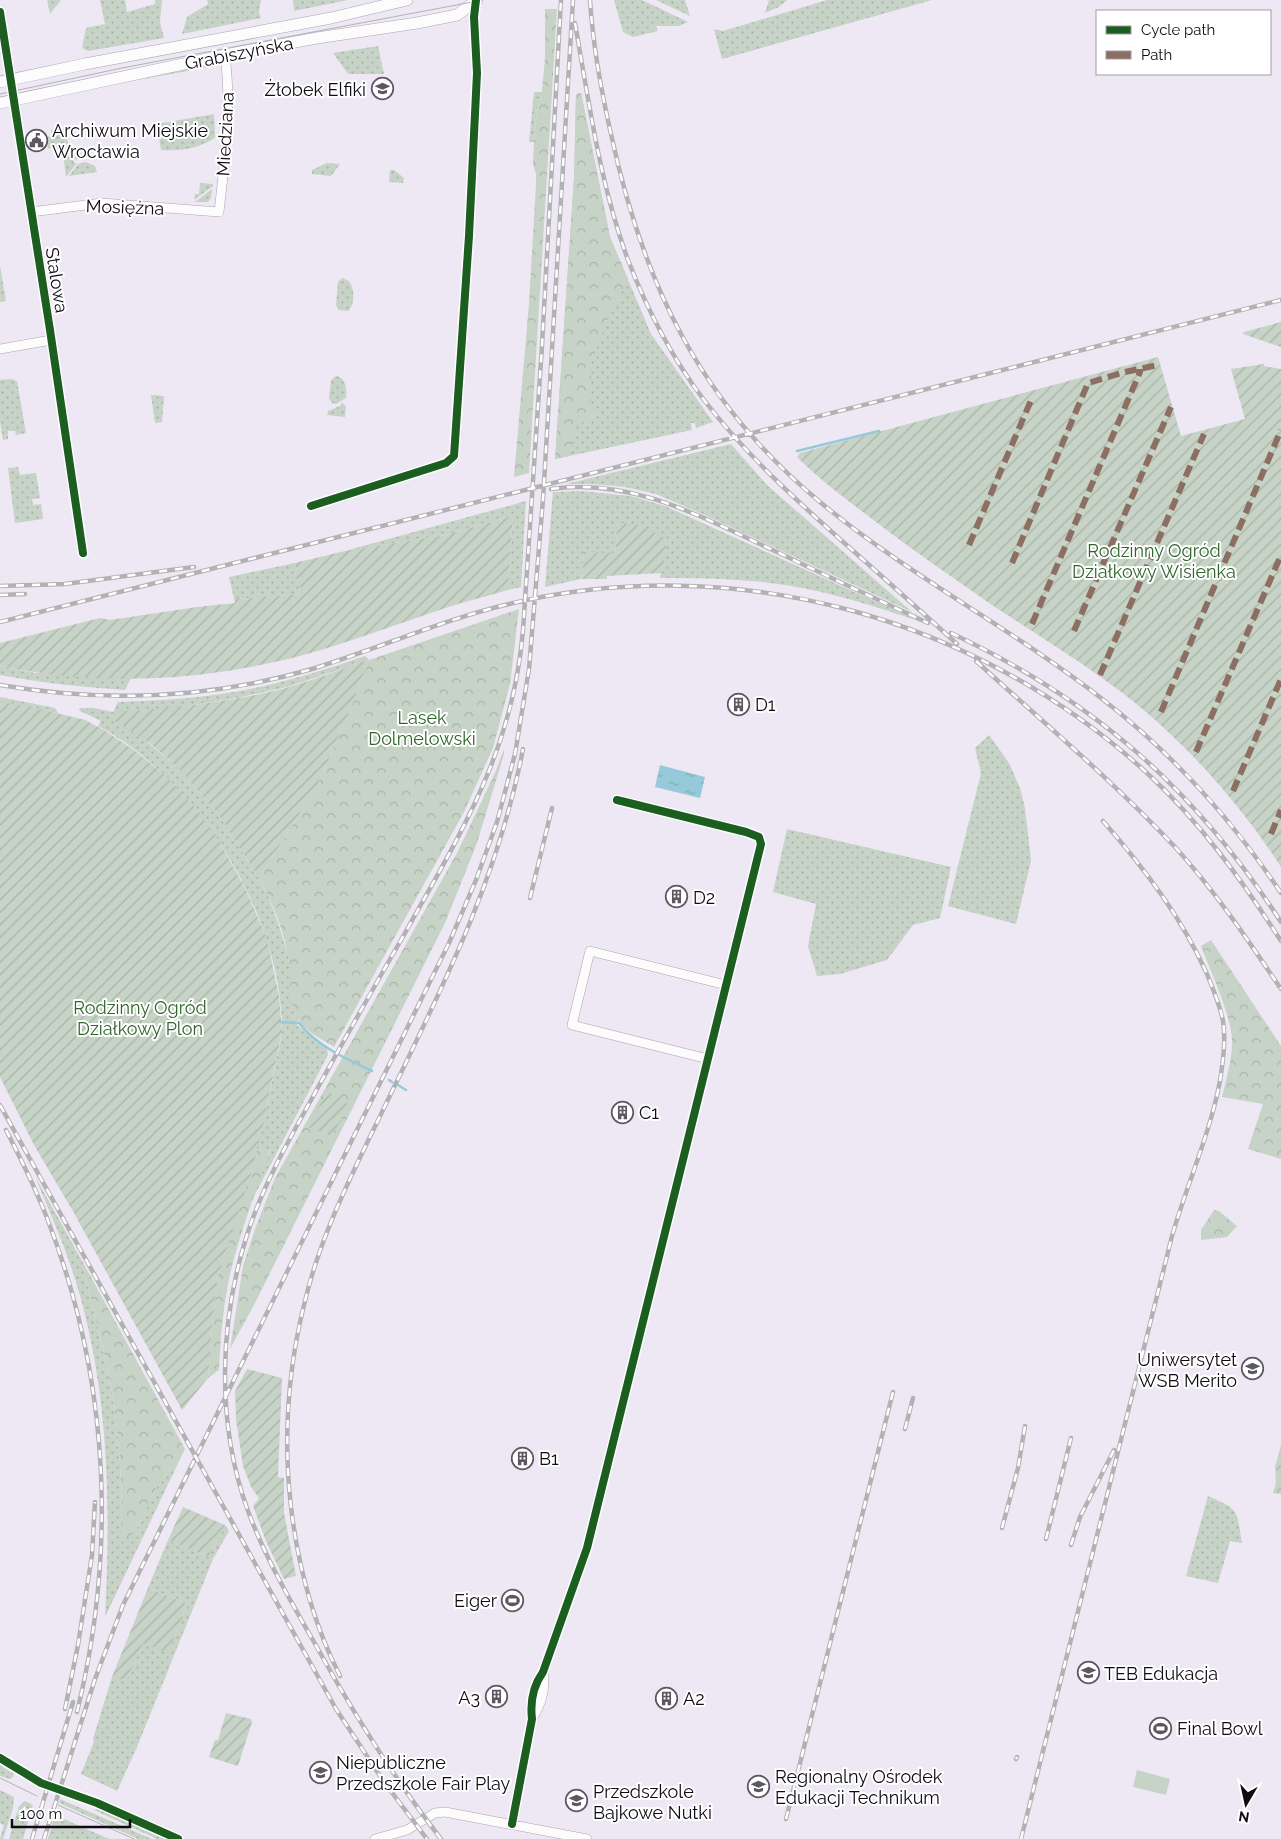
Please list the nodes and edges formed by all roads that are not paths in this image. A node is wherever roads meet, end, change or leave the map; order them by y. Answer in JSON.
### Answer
{"nodes":[{"id":1,"x":407,"y":0,"type":"edge"},
{"id":2,"x":476,"y":0,"type":"edge"},
{"id":3,"x":0,"y":12,"type":"edge"},
{"id":4,"x":225,"y":55,"type":"junction"},
{"id":5,"x":5,"y":80,"type":"edge"},
{"id":6,"x":14,"y":101,"type":"junction"},
{"id":7,"x":0,"y":104,"type":"edge"},
{"id":8,"x":31,"y":212,"type":"junction"},
{"id":9,"x":219,"y":212,"type":"joint"},
{"id":10,"x":52,"y":340,"type":"junction"},
{"id":11,"x":0,"y":349,"type":"edge"},
{"id":12,"x":312,"y":506,"type":"dead end"},
{"id":13,"x":83,"y":553,"type":"dead end"},
{"id":14,"x":617,"y":800,"type":"dead end"},
{"id":15,"x":726,"y":985,"type":"junction"},
{"id":16,"x":708,"y":1060,"type":"junction"},
{"id":17,"x":0,"y":1758,"type":"edge"},
{"id":18,"x":41,"y":1783,"type":"tunnel mouth"},
{"id":19,"x":63,"y":1791,"type":"tunnel mouth"},
{"id":20,"x":512,"y":1824,"type":"junction"},
{"id":21,"x":178,"y":1839,"type":"edge"},
{"id":22,"x":375,"y":1839,"type":"edge"},
{"id":23,"x":587,"y":1839,"type":"edge"}],
"edges":[{"from":1,"to":5,"type":"main road","name":"Grabiszyńska"},
{"from":2,"to":4,"type":"main road","name":"Grabiszyńska"},
{"from":2,"to":12,"type":"street"},
{"from":3,"to":5,"type":"street","name":"Stalowa"},
{"from":4,"to":6,"type":"main road","name":"Grabiszyńska"},
{"from":4,"to":9,"type":"street","name":"Miedziana"},
{"from":5,"to":6,"type":"street","name":"Stalowa"},
{"from":6,"to":7,"type":"main road","name":"Grabiszyńska"},
{"from":6,"to":8,"type":"street","name":"Stalowa"},
{"from":8,"to":9,"type":"street","name":"Mosiężna"},
{"from":8,"to":10,"type":"street","name":"Stalowa"},
{"from":10,"to":11,"type":"street"},
{"from":10,"to":13,"type":"street","name":"Stalowa"},
{"from":14,"to":15,"type":"street"},
{"from":15,"to":16,"type":"street"},
{"from":15,"to":16,"type":"street"},
{"from":16,"to":20,"type":"street"},
{"from":17,"to":18,"type":"street"},
{"from":19,"to":21,"type":"street"},
{"from":20,"to":22,"type":"street"},
{"from":20,"to":23,"type":"street"}]}
